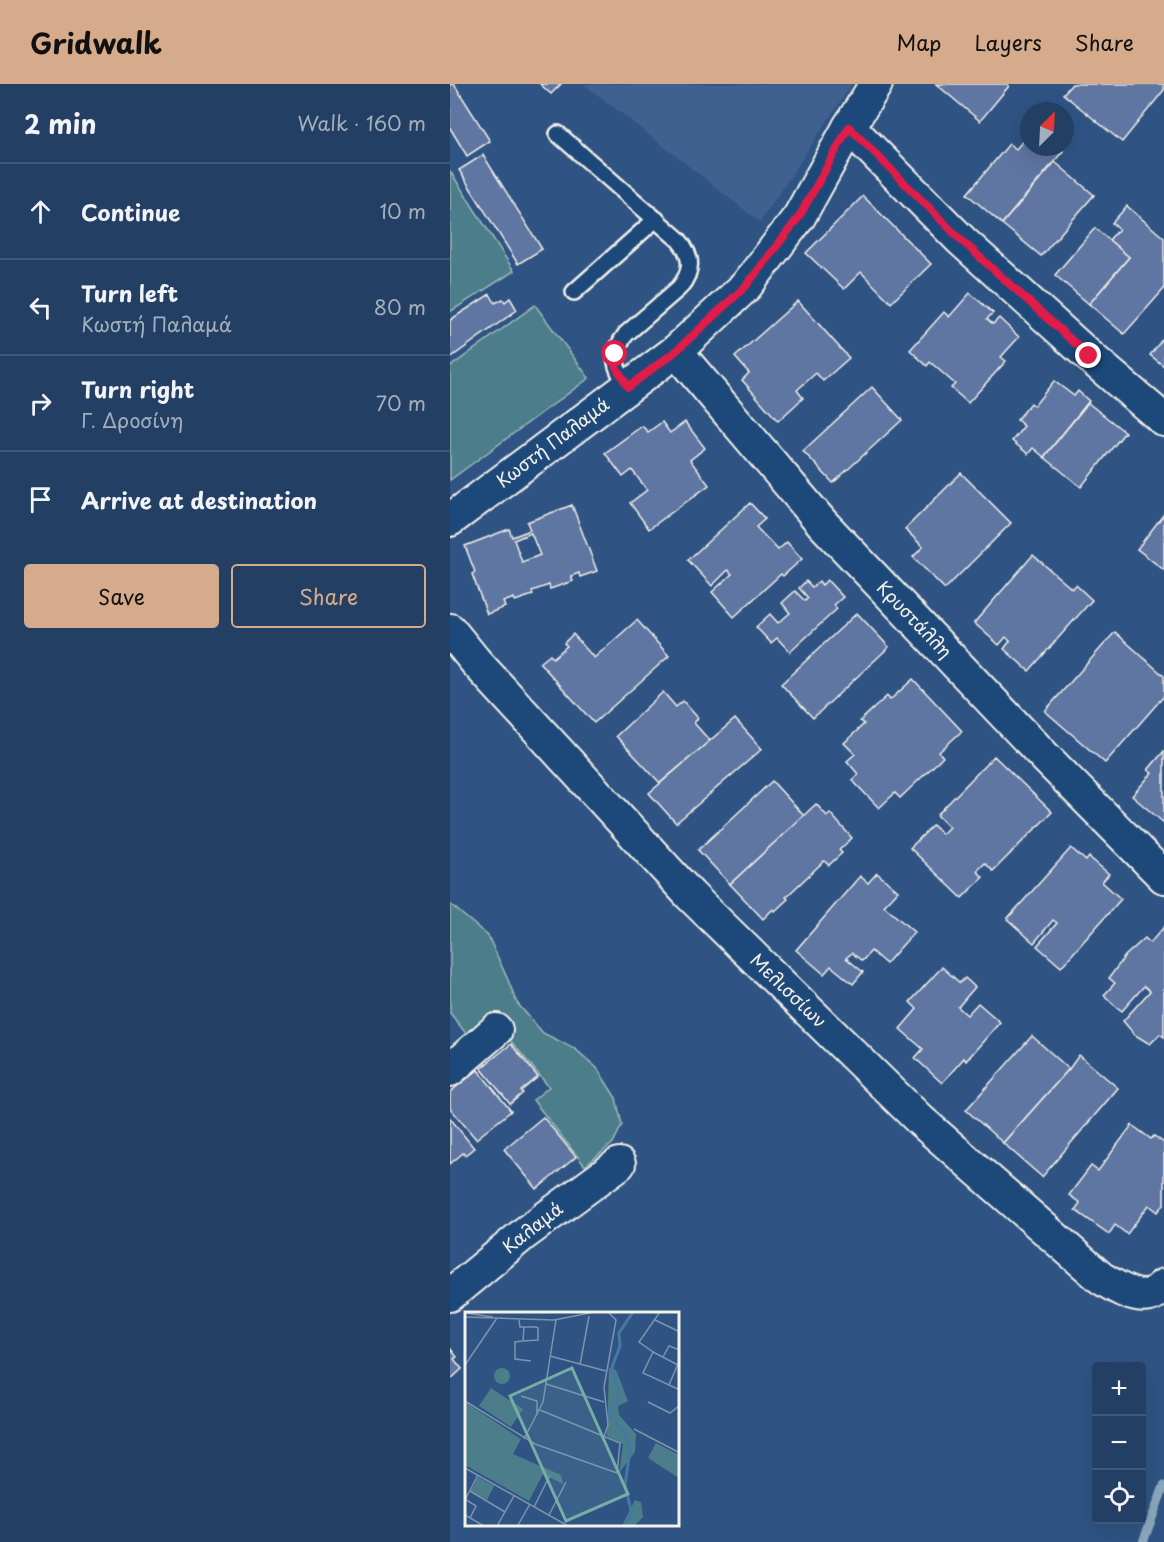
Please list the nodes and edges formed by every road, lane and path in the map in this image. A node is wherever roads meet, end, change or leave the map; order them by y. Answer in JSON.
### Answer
{"nodes":[{"id":1,"x":876,"y":84,"type":"edge"},
{"id":2,"x":849,"y":127,"type":"junction"},
{"id":3,"x":558,"y":134,"type":"dead end"},
{"id":4,"x":656,"y":219,"type":"junction"},
{"id":5,"x":574,"y":292,"type":"dead end"},
{"id":6,"x":676,"y":351,"type":"junction"},
{"id":7,"x":628,"y":387,"type":"junction"},
{"id":8,"x":1164,"y":420,"type":"edge"},
{"id":9,"x":450,"y":520,"type":"edge"},
{"id":10,"x":450,"y":630,"type":"edge"},
{"id":11,"x":1164,"y":877,"type":"edge"},
{"id":12,"x":496,"y":1030,"type":"dead end"},
{"id":13,"x":450,"y":1070,"type":"edge"},
{"id":14,"x":619,"y":1164,"type":"dead end"},
{"id":15,"x":1164,"y":1285,"type":"edge"},
{"id":16,"x":450,"y":1295,"type":"edge"}],
"edges":[{"from":1,"to":2,"type":"street","name":"Κωστή Παλαμά"},
{"from":2,"to":6,"type":"street","name":"Κωστή Παλαμά"},
{"from":2,"to":8,"type":"street"},
{"from":3,"to":4,"type":"lane"},
{"from":4,"to":5,"type":"lane"},
{"from":4,"to":7,"type":"lane"},
{"from":6,"to":7,"type":"street","name":"Κωστή Παλαμά"},
{"from":6,"to":11,"type":"street","name":"Κρυστάλλη"},
{"from":7,"to":9,"type":"street","name":"Κωστή Παλαμά"},
{"from":10,"to":15,"type":"street","name":"Μελισσίων"},
{"from":12,"to":13,"type":"street"},
{"from":14,"to":16,"type":"street","name":"Καλαμά"}]}
